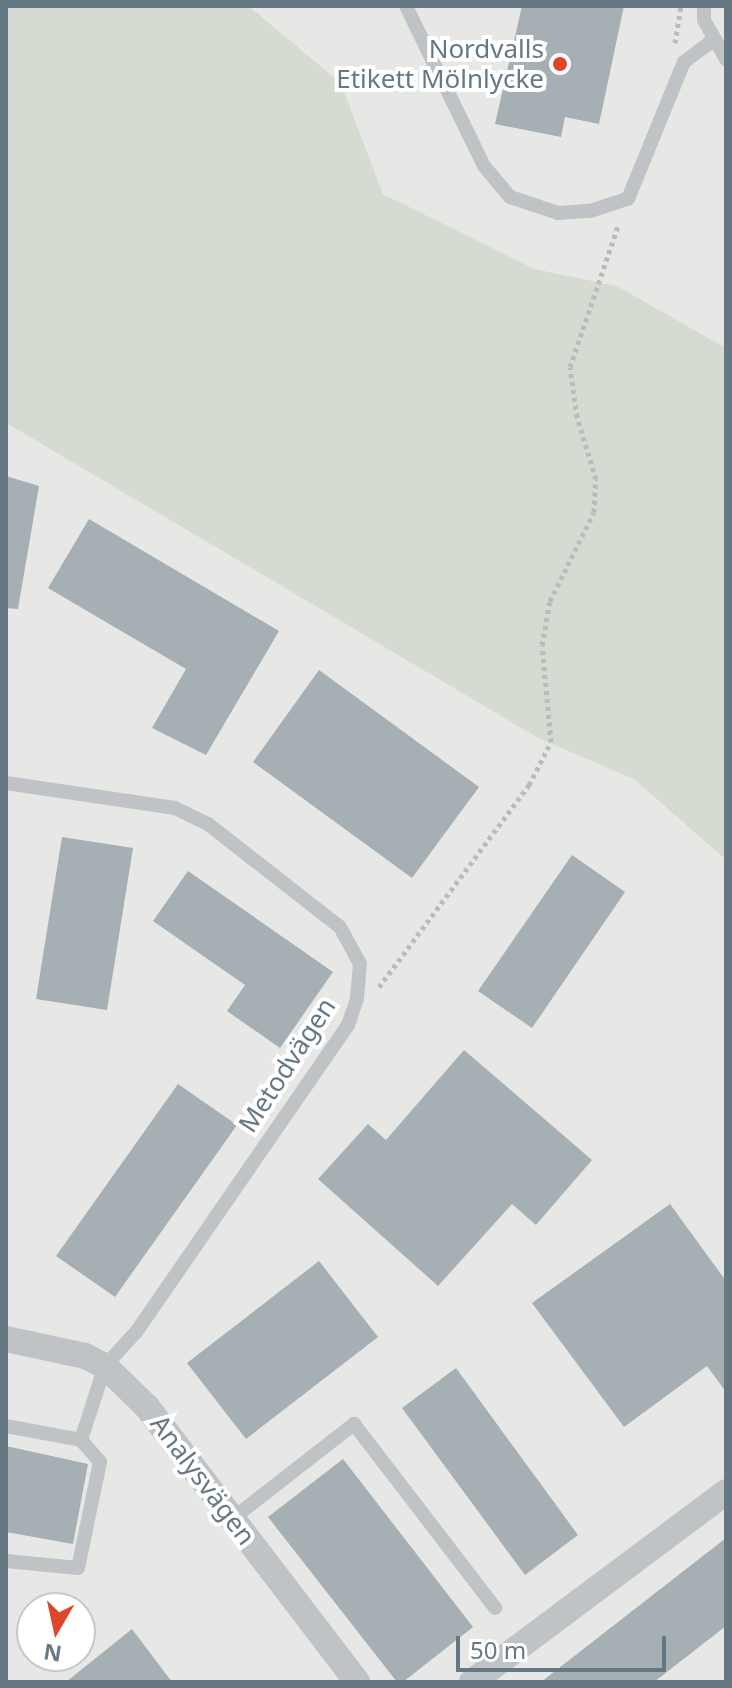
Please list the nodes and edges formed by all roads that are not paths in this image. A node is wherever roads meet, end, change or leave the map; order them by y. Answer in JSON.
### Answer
{"nodes":[{"id":1,"x":406,"y":6,"type":"edge"},
{"id":2,"x":704,"y":6,"type":"edge"},
{"id":3,"x":714,"y":39,"type":"junction"},
{"id":4,"x":726,"y":59,"type":"edge"},
{"id":5,"x":6,"y":783,"type":"edge"},
{"id":6,"x":6,"y":1339,"type":"edge"},
{"id":7,"x":105,"y":1366,"type":"junction"},
{"id":8,"x":6,"y":1426,"type":"edge"},
{"id":9,"x":81,"y":1440,"type":"junction"},
{"id":10,"x":726,"y":1492,"type":"edge"},
{"id":11,"x":232,"y":1519,"type":"junction"},
{"id":12,"x":6,"y":1561,"type":"edge"},
{"id":13,"x":495,"y":1608,"type":"dead end"},
{"id":14,"x":357,"y":1682,"type":"edge"},
{"id":15,"x":472,"y":1682,"type":"edge"}],
"edges":[{"from":1,"to":3,"type":"lane"},
{"from":2,"to":3,"type":"lane"},
{"from":3,"to":4,"type":"lane"},
{"from":5,"to":7,"type":"lane","name":"Metodvägen"},
{"from":6,"to":7,"type":"street","name":"Analysvägen"},
{"from":7,"to":9,"type":"lane"},
{"from":7,"to":11,"type":"street","name":"Analysvägen"},
{"from":8,"to":9,"type":"lane"},
{"from":9,"to":12,"type":"lane"},
{"from":10,"to":15,"type":"street"},
{"from":11,"to":13,"type":"lane"},
{"from":11,"to":14,"type":"street","name":"Analysvägen"}]}
